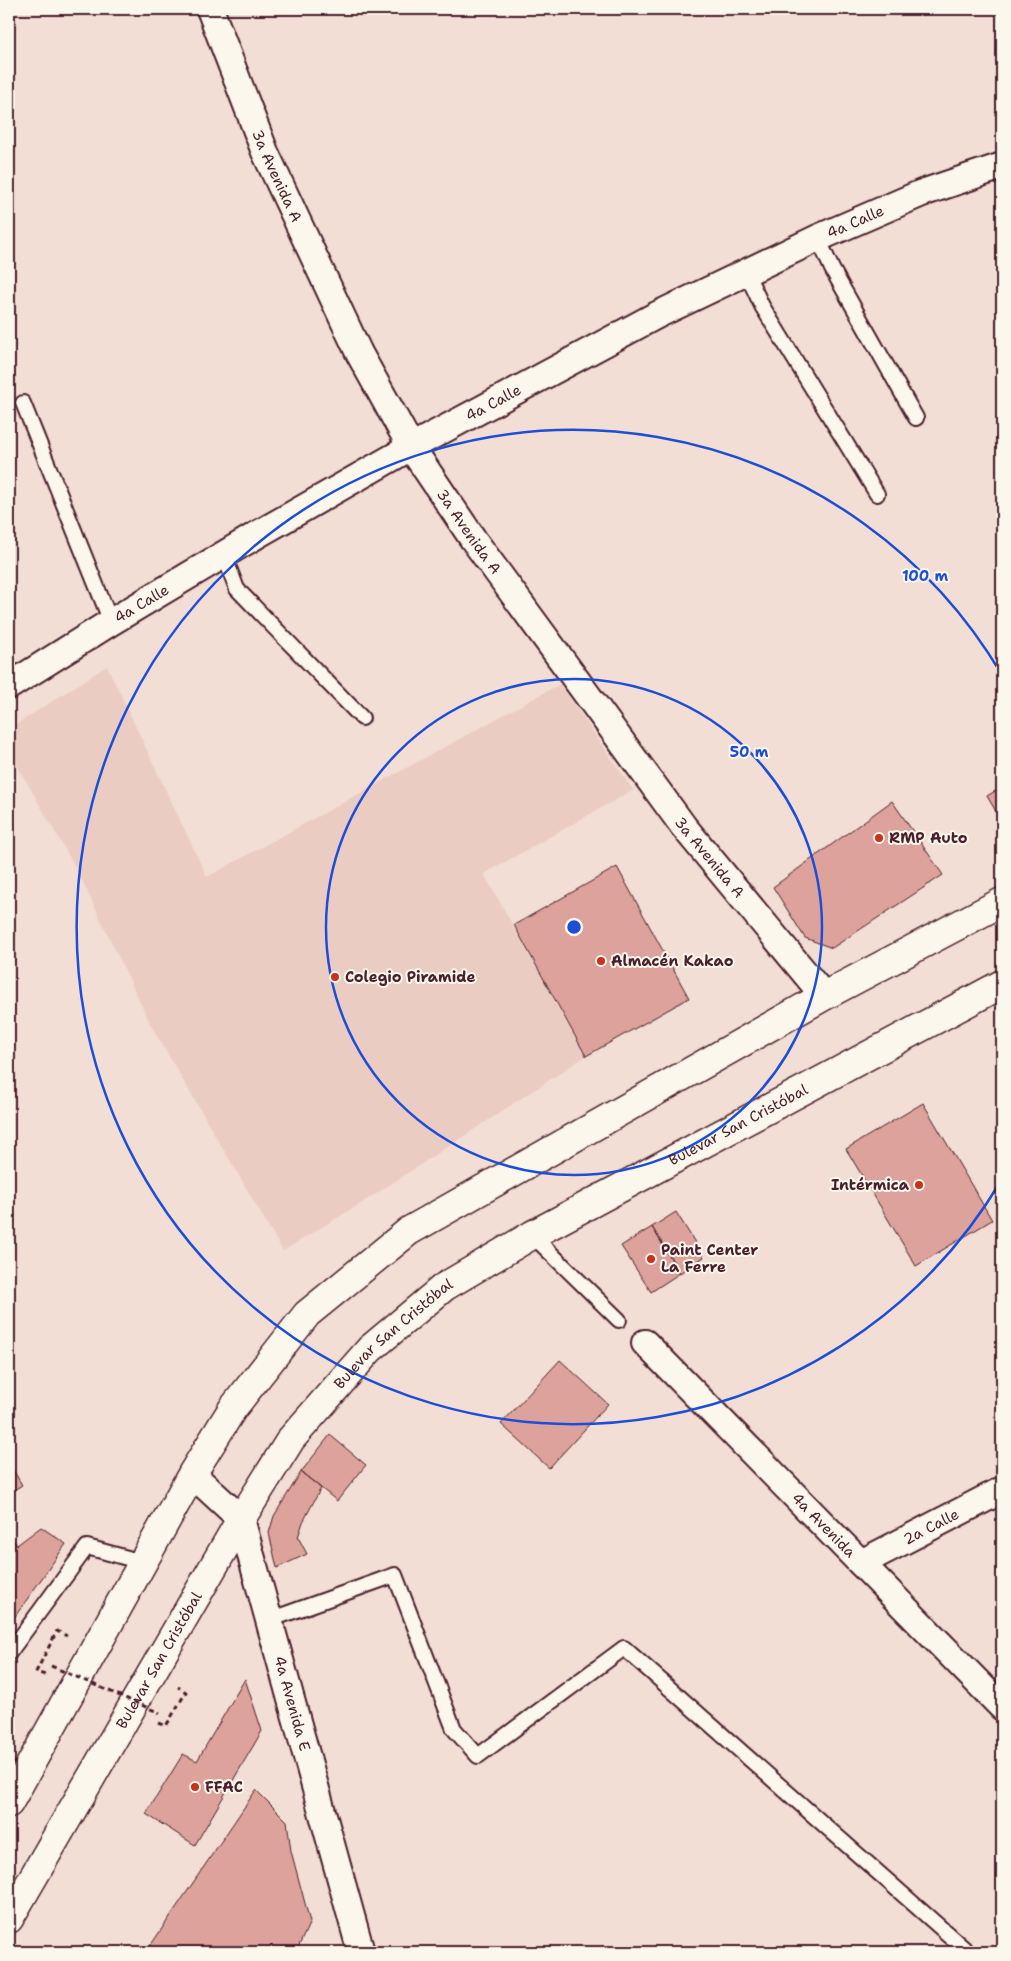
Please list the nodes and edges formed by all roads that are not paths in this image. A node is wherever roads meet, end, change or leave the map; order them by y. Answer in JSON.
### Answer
{"nodes":[{"id":1,"x":210,"y":9,"type":"edge"},
{"id":2,"x":1002,"y":166,"type":"edge"},
{"id":3,"x":818,"y":238,"type":"junction"},
{"id":4,"x":746,"y":272,"type":"junction"},
{"id":5,"x":23,"y":403,"type":"dead end"},
{"id":6,"x":916,"y":418,"type":"dead end"},
{"id":7,"x":411,"y":447,"type":"junction"},
{"id":8,"x":877,"y":494,"type":"dead end"},
{"id":9,"x":224,"y":555,"type":"junction"},
{"id":10,"x":110,"y":622,"type":"junction"},
{"id":11,"x":9,"y":686,"type":"edge"},
{"id":12,"x":362,"y":718,"type":"dead end"},
{"id":13,"x":1002,"y":902,"type":"edge"},
{"id":14,"x":1002,"y":984,"type":"edge"},
{"id":15,"x":824,"y":996,"type":"junction"},
{"id":16,"x":532,"y":1235,"type":"junction"},
{"id":17,"x":619,"y":1320,"type":"dead end"},
{"id":18,"x":645,"y":1343,"type":"dead end"},
{"id":19,"x":192,"y":1474,"type":"junction"},
{"id":20,"x":1002,"y":1490,"type":"edge"},
{"id":21,"x":242,"y":1519,"type":"junction"},
{"id":22,"x":142,"y":1562,"type":"junction"},
{"id":23,"x":861,"y":1564,"type":"junction"},
{"id":24,"x":269,"y":1620,"type":"junction"},
{"id":25,"x":9,"y":1653,"type":"edge"},
{"id":26,"x":1002,"y":1707,"type":"edge"},
{"id":27,"x":9,"y":1803,"type":"edge"},
{"id":28,"x":9,"y":1919,"type":"edge"},
{"id":29,"x":361,"y":1952,"type":"edge"},
{"id":30,"x":968,"y":1952,"type":"edge"}],
"edges":[{"from":1,"to":7,"type":"street","name":"3a Avenida A"},
{"from":2,"to":3,"type":"street","name":"4a Calle"},
{"from":3,"to":4,"type":"street","name":"4a Calle"},
{"from":3,"to":6,"type":"lane"},
{"from":4,"to":7,"type":"street","name":"4a Calle"},
{"from":4,"to":8,"type":"lane"},
{"from":5,"to":10,"type":"lane"},
{"from":7,"to":9,"type":"street","name":"4a Calle"},
{"from":7,"to":15,"type":"street","name":"3a Avenida A"},
{"from":9,"to":10,"type":"street","name":"4a Calle"},
{"from":9,"to":12,"type":"lane"},
{"from":10,"to":11,"type":"street","name":"4a Calle"},
{"from":13,"to":15,"type":"main road"},
{"from":14,"to":16,"type":"main road","name":"Bulevar San Cristóbal"},
{"from":15,"to":19,"type":"main road"},
{"from":16,"to":17,"type":"lane"},
{"from":16,"to":21,"type":"main road","name":"Bulevar San Cristóbal"},
{"from":18,"to":23,"type":"street","name":"4a Avenida"},
{"from":19,"to":21,"type":"street"},
{"from":19,"to":22,"type":"main road"},
{"from":20,"to":23,"type":"street","name":"2a Calle"},
{"from":21,"to":24,"type":"street","name":"4a Avenida E"},
{"from":21,"to":28,"type":"main road","name":"Bulevar San Cristóbal"},
{"from":22,"to":25,"type":"lane"},
{"from":22,"to":27,"type":"main road"},
{"from":23,"to":26,"type":"street","name":"4a Avenida"},
{"from":24,"to":29,"type":"street","name":"4a Avenida E"},
{"from":24,"to":30,"type":"lane"}]}
